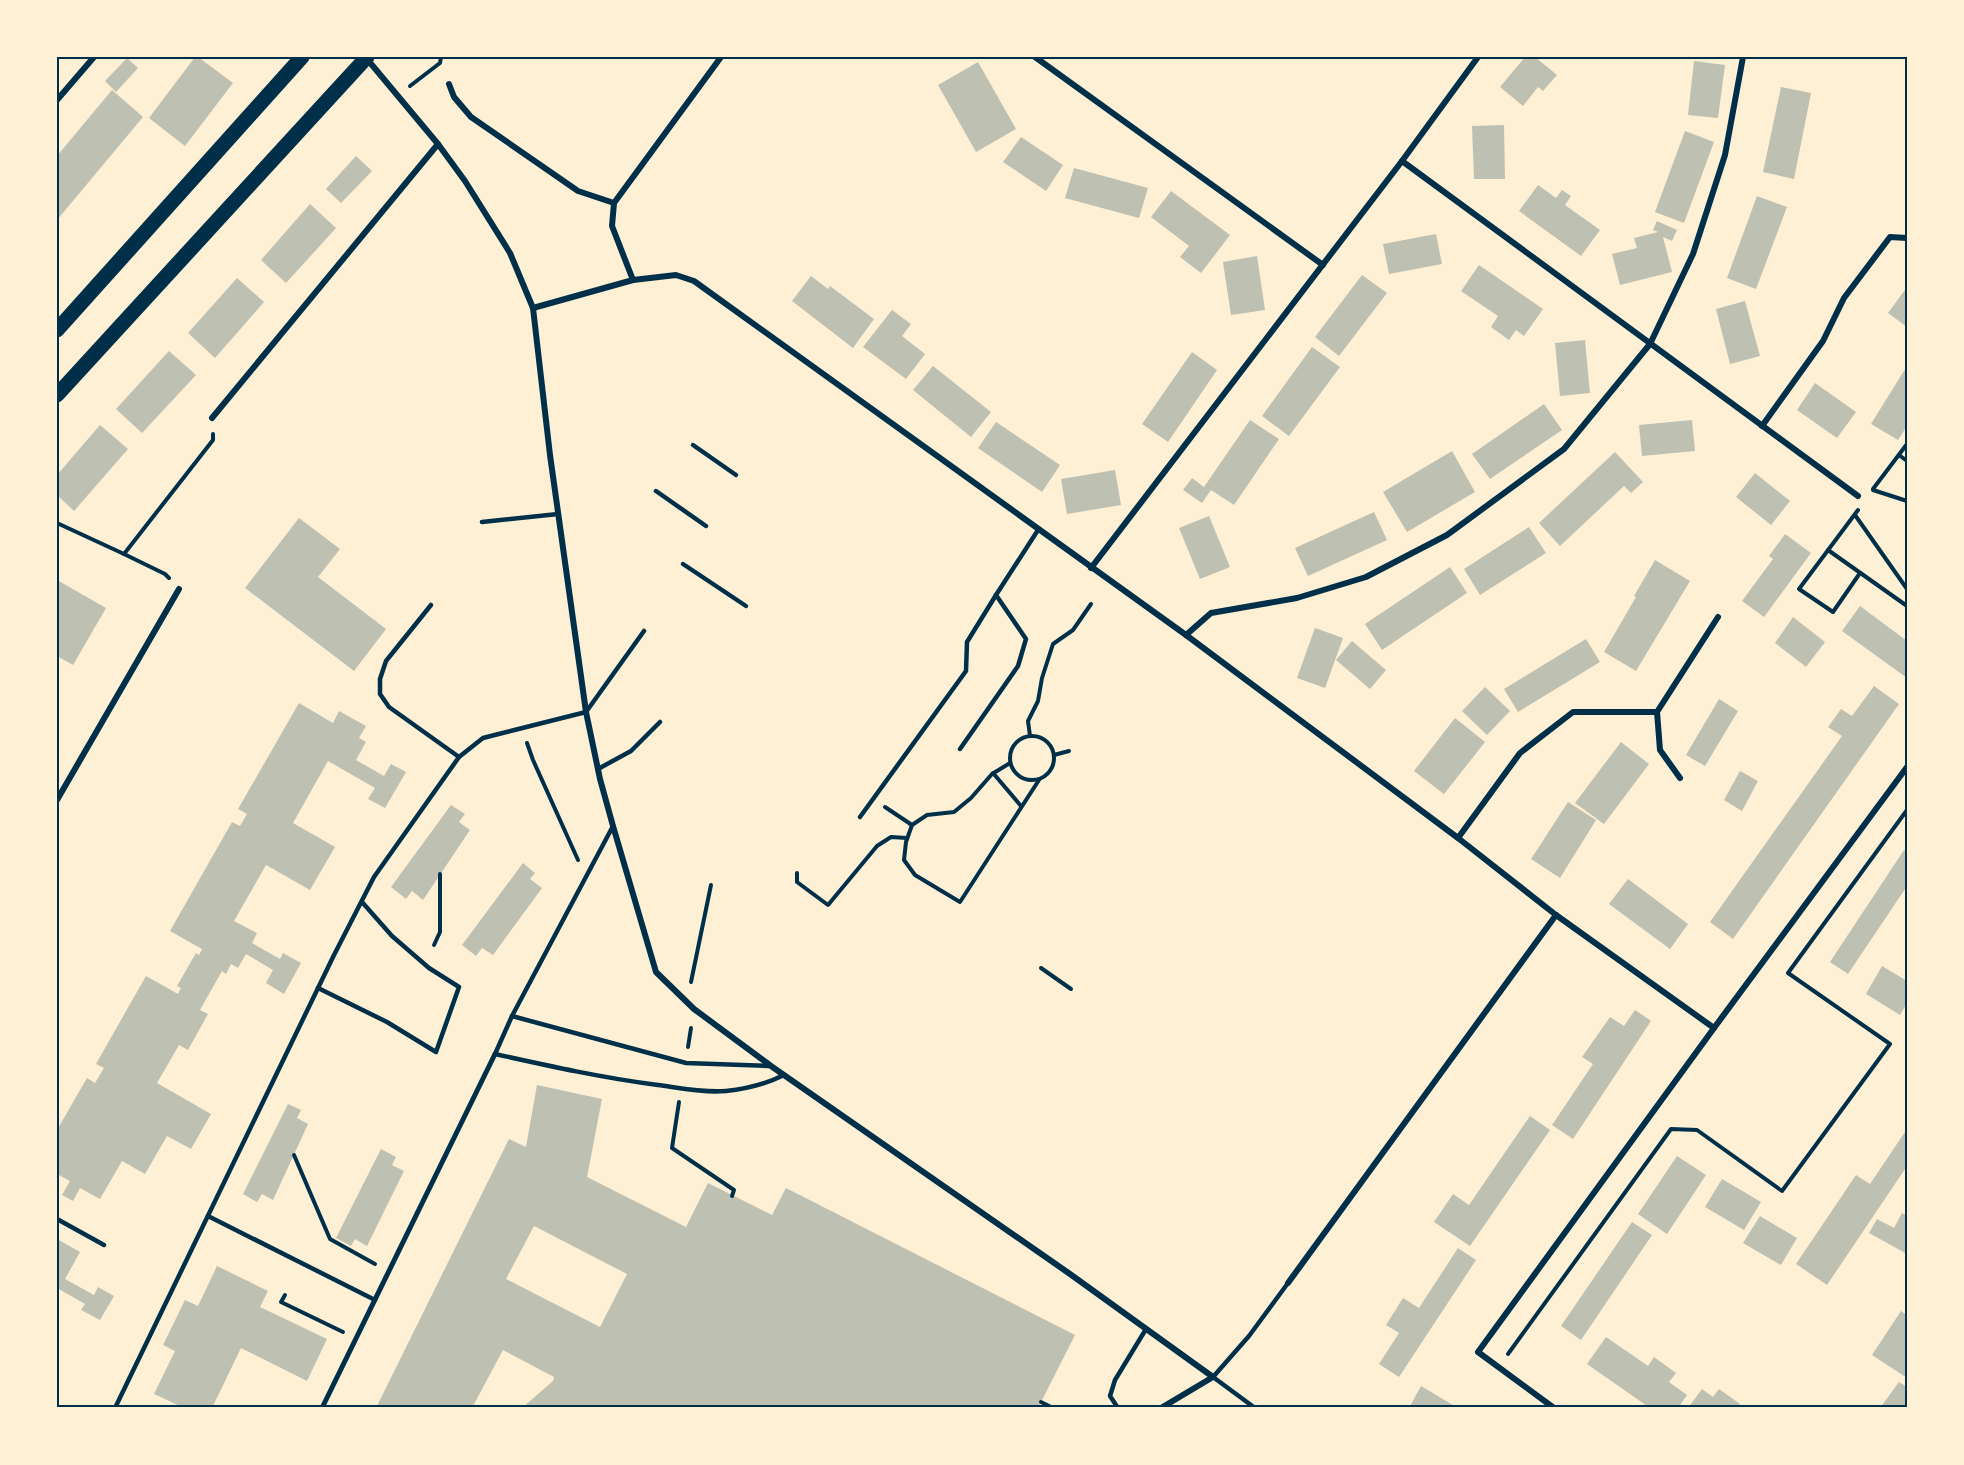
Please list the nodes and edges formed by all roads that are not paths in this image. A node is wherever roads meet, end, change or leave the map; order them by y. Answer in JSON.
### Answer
{"nodes":[{"id":1,"x":94,"y":57,"type":"edge"},
{"id":2,"x":302,"y":57,"type":"edge"},
{"id":3,"x":721,"y":57,"type":"edge"},
{"id":4,"x":1035,"y":57,"type":"edge"},
{"id":5,"x":1478,"y":57,"type":"edge"},
{"id":6,"x":1743,"y":57,"type":"edge"},
{"id":7,"x":366,"y":58,"type":"edge"},
{"id":8,"x":449,"y":84,"type":"dead end"},
{"id":9,"x":57,"y":100,"type":"edge"},
{"id":10,"x":438,"y":144,"type":"junction"},
{"id":11,"x":1402,"y":161,"type":"junction"},
{"id":12,"x":614,"y":203,"type":"junction"},
{"id":13,"x":1907,"y":238,"type":"edge"},
{"id":14,"x":1323,"y":265,"type":"junction"},
{"id":15,"x":633,"y":280,"type":"junction"},
{"id":16,"x":533,"y":308,"type":"junction"},
{"id":17,"x":57,"y":330,"type":"edge"},
{"id":18,"x":1650,"y":344,"type":"junction"},
{"id":19,"x":57,"y":395,"type":"edge"},
{"id":20,"x":212,"y":418,"type":"road end"},
{"id":21,"x":1762,"y":426,"type":"junction"},
{"id":22,"x":693,"y":445,"type":"dead end"},
{"id":23,"x":736,"y":475,"type":"dead end"},
{"id":24,"x":656,"y":491,"type":"dead end"},
{"id":25,"x":1858,"y":496,"type":"dead end"},
{"id":26,"x":558,"y":514,"type":"junction"},
{"id":27,"x":482,"y":522,"type":"dead end"},
{"id":28,"x":706,"y":526,"type":"dead end"},
{"id":29,"x":1038,"y":530,"type":"junction"},
{"id":30,"x":683,"y":564,"type":"dead end"},
{"id":31,"x":1091,"y":568,"type":"junction"},
{"id":32,"x":179,"y":589,"type":"road end"},
{"id":33,"x":996,"y":595,"type":"junction"},
{"id":34,"x":430,"y":605,"type":"dead end"},
{"id":35,"x":746,"y":606,"type":"dead end"},
{"id":36,"x":1718,"y":617,"type":"dead end"},
{"id":37,"x":644,"y":631,"type":"dead end"},
{"id":38,"x":1186,"y":635,"type":"junction"},
{"id":39,"x":586,"y":712,"type":"junction"},
{"id":40,"x":1657,"y":712,"type":"junction"},
{"id":41,"x":660,"y":722,"type":"dead end"},
{"id":42,"x":960,"y":749,"type":"dead end"},
{"id":43,"x":459,"y":758,"type":"junction"},
{"id":44,"x":1907,"y":767,"type":"edge"},
{"id":45,"x":598,"y":769,"type":"junction"},
{"id":46,"x":1680,"y":778,"type":"dead end"},
{"id":47,"x":57,"y":800,"type":"edge"},
{"id":48,"x":860,"y":817,"type":"dead end"},
{"id":49,"x":613,"y":825,"type":"junction"},
{"id":50,"x":1458,"y":838,"type":"junction"},
{"id":51,"x":362,"y":902,"type":"junction"},
{"id":52,"x":1556,"y":915,"type":"junction"},
{"id":53,"x":318,"y":988,"type":"junction"},
{"id":54,"x":512,"y":1016,"type":"junction"},
{"id":55,"x":1714,"y":1028,"type":"junction"},
{"id":56,"x":495,"y":1054,"type":"junction"},
{"id":57,"x":771,"y":1066,"type":"junction"},
{"id":58,"x":784,"y":1075,"type":"junction"},
{"id":59,"x":208,"y":1216,"type":"junction"},
{"id":60,"x":57,"y":1219,"type":"edge"},
{"id":61,"x":104,"y":1245,"type":"dead end"},
{"id":62,"x":1288,"y":1283,"type":"joint"},
{"id":63,"x":375,"y":1300,"type":"junction"},
{"id":64,"x":1146,"y":1329,"type":"junction"},
{"id":65,"x":1213,"y":1377,"type":"junction"},
{"id":66,"x":115,"y":1408,"type":"edge"},
{"id":67,"x":322,"y":1408,"type":"edge"},
{"id":68,"x":1118,"y":1408,"type":"edge"},
{"id":69,"x":1161,"y":1408,"type":"edge"},
{"id":70,"x":1256,"y":1408,"type":"edge"},
{"id":71,"x":1554,"y":1408,"type":"edge"}],
"edges":[{"from":1,"to":9,"type":"street"},
{"from":2,"to":17,"type":"main road"},
{"from":3,"to":12,"type":"street"},
{"from":4,"to":14,"type":"street"},
{"from":5,"to":11,"type":"street"},
{"from":6,"to":18,"type":"street"},
{"from":7,"to":10,"type":"street"},
{"from":7,"to":19,"type":"main road"},
{"from":8,"to":12,"type":"street"},
{"from":10,"to":16,"type":"street"},
{"from":10,"to":20,"type":"street"},
{"from":11,"to":14,"type":"street"},
{"from":11,"to":18,"type":"street"},
{"from":12,"to":15,"type":"street"},
{"from":13,"to":21,"type":"street"},
{"from":14,"to":31,"type":"street"},
{"from":15,"to":16,"type":"street"},
{"from":15,"to":29,"type":"street"},
{"from":16,"to":26,"type":"street"},
{"from":18,"to":21,"type":"street"},
{"from":18,"to":38,"type":"street"},
{"from":21,"to":25,"type":"street"},
{"from":22,"to":23,"type":"lane"},
{"from":24,"to":28,"type":"lane"},
{"from":26,"to":27,"type":"lane"},
{"from":26,"to":39,"type":"street"},
{"from":29,"to":31,"type":"street"},
{"from":29,"to":33,"type":"lane"},
{"from":30,"to":35,"type":"lane"},
{"from":31,"to":38,"type":"street"},
{"from":32,"to":47,"type":"street"},
{"from":33,"to":42,"type":"lane"},
{"from":33,"to":48,"type":"lane"},
{"from":34,"to":43,"type":"lane"},
{"from":36,"to":40,"type":"street"},
{"from":37,"to":39,"type":"lane"},
{"from":38,"to":50,"type":"street"},
{"from":39,"to":43,"type":"lane"},
{"from":39,"to":45,"type":"street"},
{"from":40,"to":46,"type":"street"},
{"from":40,"to":50,"type":"street"},
{"from":41,"to":45,"type":"lane"},
{"from":43,"to":51,"type":"lane"},
{"from":44,"to":55,"type":"street"},
{"from":45,"to":49,"type":"street"},
{"from":49,"to":54,"type":"lane"},
{"from":49,"to":57,"type":"street"},
{"from":50,"to":52,"type":"street"},
{"from":51,"to":53,"type":"lane"},
{"from":51,"to":53,"type":"lane"},
{"from":52,"to":55,"type":"street"},
{"from":52,"to":62,"type":"street"},
{"from":53,"to":59,"type":"lane"},
{"from":54,"to":56,"type":"lane"},
{"from":54,"to":57,"type":"lane"},
{"from":55,"to":71,"type":"street"},
{"from":56,"to":58,"type":"lane"},
{"from":56,"to":63,"type":"street"},
{"from":57,"to":58,"type":"street"},
{"from":58,"to":64,"type":"street"},
{"from":59,"to":63,"type":"lane"},
{"from":59,"to":66,"type":"lane"},
{"from":60,"to":61,"type":"lane"},
{"from":62,"to":65,"type":"lane"},
{"from":63,"to":67,"type":"street"},
{"from":64,"to":65,"type":"street"},
{"from":64,"to":68,"type":"lane"},
{"from":65,"to":69,"type":"street"},
{"from":65,"to":70,"type":"lane"}]}
